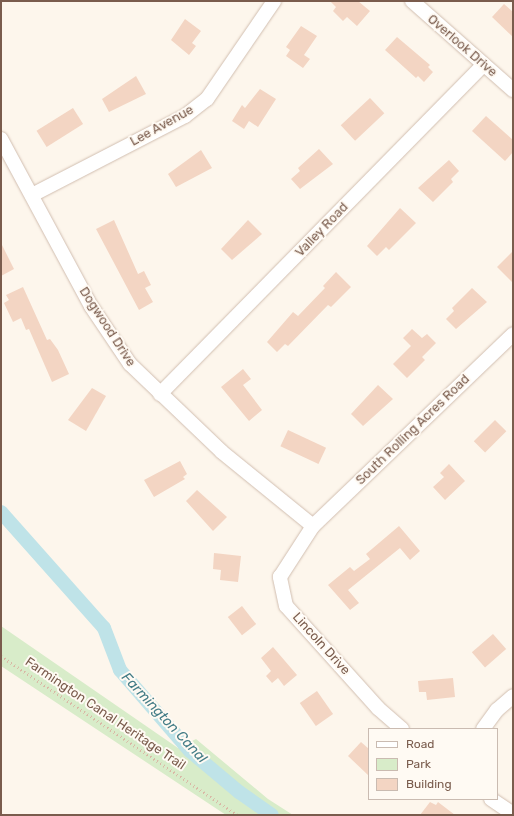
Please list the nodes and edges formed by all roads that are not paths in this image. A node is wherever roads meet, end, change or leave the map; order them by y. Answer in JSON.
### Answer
{"nodes":[{"id":1,"x":274,"y":1,"type":"edge"},
{"id":2,"x":412,"y":1,"type":"edge"},
{"id":3,"x":483,"y":65,"type":"junction"},
{"id":4,"x":513,"y":90,"type":"edge"},
{"id":5,"x":1,"y":139,"type":"edge"},
{"id":6,"x":32,"y":195,"type":"junction"},
{"id":7,"x":513,"y":334,"type":"edge"},
{"id":8,"x":160,"y":394,"type":"junction"},
{"id":9,"x":313,"y":526,"type":"junction"},
{"id":10,"x":513,"y":696,"type":"edge"},
{"id":11,"x":401,"y":728,"type":"edge"},
{"id":12,"x":484,"y":728,"type":"edge"},
{"id":13,"x":492,"y":800,"type":"edge"},
{"id":14,"x":513,"y":814,"type":"edge"}],
"edges":[{"from":1,"to":6,"type":"street","name":"Lee Avenue"},
{"from":2,"to":3,"type":"street","name":"Overlook Drive"},
{"from":3,"to":4,"type":"street","name":"Overlook Drive"},
{"from":3,"to":8,"type":"street","name":"Valley Road"},
{"from":5,"to":6,"type":"street","name":"Dogwood Drive"},
{"from":6,"to":8,"type":"street","name":"Dogwood Drive"},
{"from":7,"to":9,"type":"street","name":"South Rolling Acres Road"},
{"from":8,"to":9,"type":"street","name":"Dogwood Drive"},
{"from":9,"to":11,"type":"street","name":"Lincoln Drive"},
{"from":10,"to":12,"type":"street"},
{"from":13,"to":14,"type":"street"}]}
